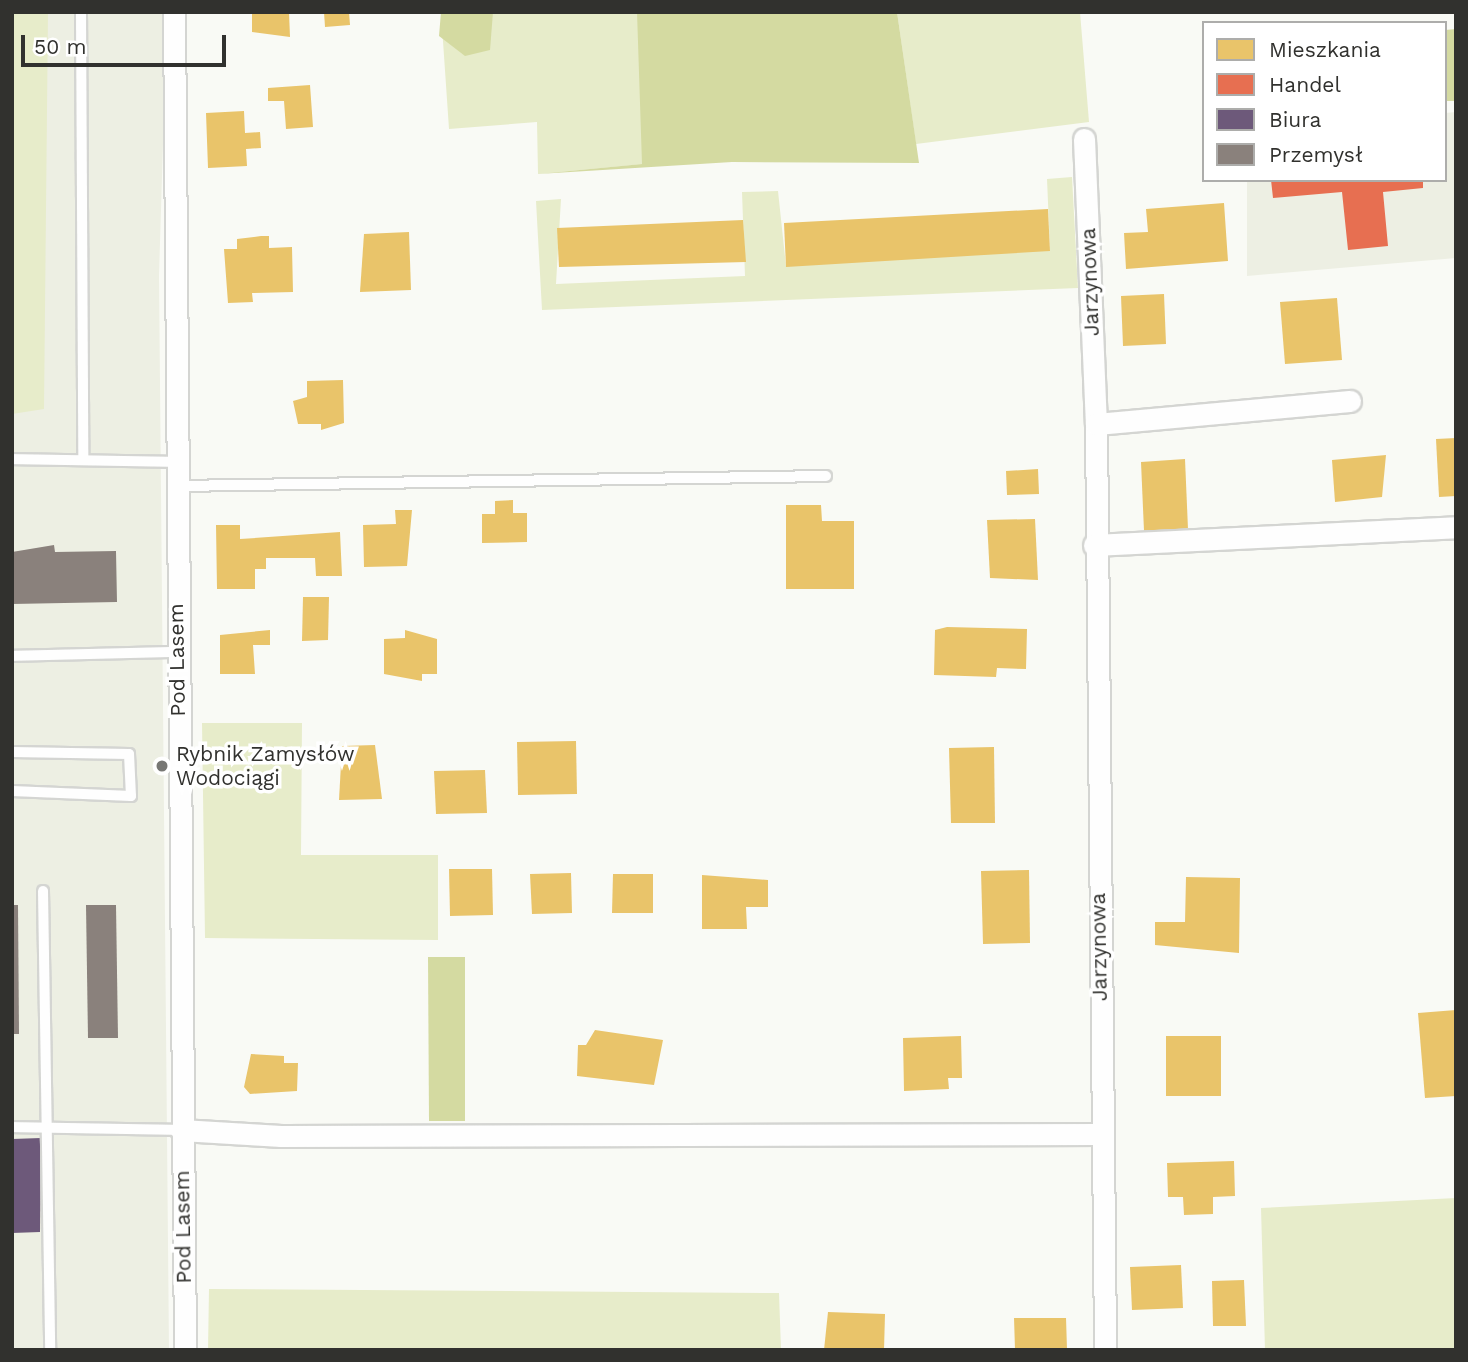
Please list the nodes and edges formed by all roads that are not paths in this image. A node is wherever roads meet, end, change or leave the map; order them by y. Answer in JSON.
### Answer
{"nodes":[{"id":1,"x":81,"y":12,"type":"edge"},
{"id":2,"x":174,"y":12,"type":"edge"},
{"id":3,"x":1084,"y":139,"type":"dead end"},
{"id":4,"x":1350,"y":401,"type":"dead end"},
{"id":5,"x":1096,"y":424,"type":"junction"},
{"id":6,"x":83,"y":456,"type":"junction"},
{"id":7,"x":12,"y":458,"type":"edge"},
{"id":8,"x":177,"y":462,"type":"junction"},
{"id":9,"x":826,"y":476,"type":"dead end"},
{"id":10,"x":177,"y":486,"type":"junction"},
{"id":11,"x":1456,"y":527,"type":"edge"},
{"id":12,"x":1094,"y":545,"type":"junction"},
{"id":13,"x":176,"y":652,"type":"junction"},
{"id":14,"x":12,"y":656,"type":"edge"},
{"id":15,"x":12,"y":752,"type":"edge"},
{"id":16,"x":12,"y":791,"type":"edge"},
{"id":17,"x":43,"y":891,"type":"dead end"},
{"id":18,"x":42,"y":1126,"type":"junction"},
{"id":19,"x":12,"y":1127,"type":"edge"},
{"id":20,"x":181,"y":1130,"type":"junction"},
{"id":21,"x":1102,"y":1135,"type":"junction"},
{"id":22,"x":50,"y":1350,"type":"edge"},
{"id":23,"x":185,"y":1350,"type":"edge"},
{"id":24,"x":1105,"y":1350,"type":"edge"}],
"edges":[{"from":1,"to":6,"type":"lane"},
{"from":2,"to":8,"type":"street","name":"Pod Lasem"},
{"from":3,"to":5,"type":"street","name":"Jarzynowa"},
{"from":4,"to":5,"type":"street"},
{"from":5,"to":12,"type":"street","name":"Jarzynowa"},
{"from":6,"to":7,"type":"lane"},
{"from":6,"to":8,"type":"lane"},
{"from":8,"to":10,"type":"street","name":"Pod Lasem"},
{"from":9,"to":10,"type":"lane"},
{"from":10,"to":13,"type":"street","name":"Pod Lasem"},
{"from":11,"to":12,"type":"street"},
{"from":12,"to":21,"type":"street","name":"Jarzynowa"},
{"from":13,"to":14,"type":"lane"},
{"from":13,"to":20,"type":"street","name":"Pod Lasem"},
{"from":15,"to":16,"type":"lane"},
{"from":17,"to":18,"type":"lane"},
{"from":18,"to":19,"type":"lane"},
{"from":18,"to":20,"type":"lane"},
{"from":18,"to":22,"type":"lane"},
{"from":20,"to":21,"type":"street"},
{"from":20,"to":23,"type":"street","name":"Pod Lasem"},
{"from":21,"to":24,"type":"street","name":"Jarzynowa"}]}
